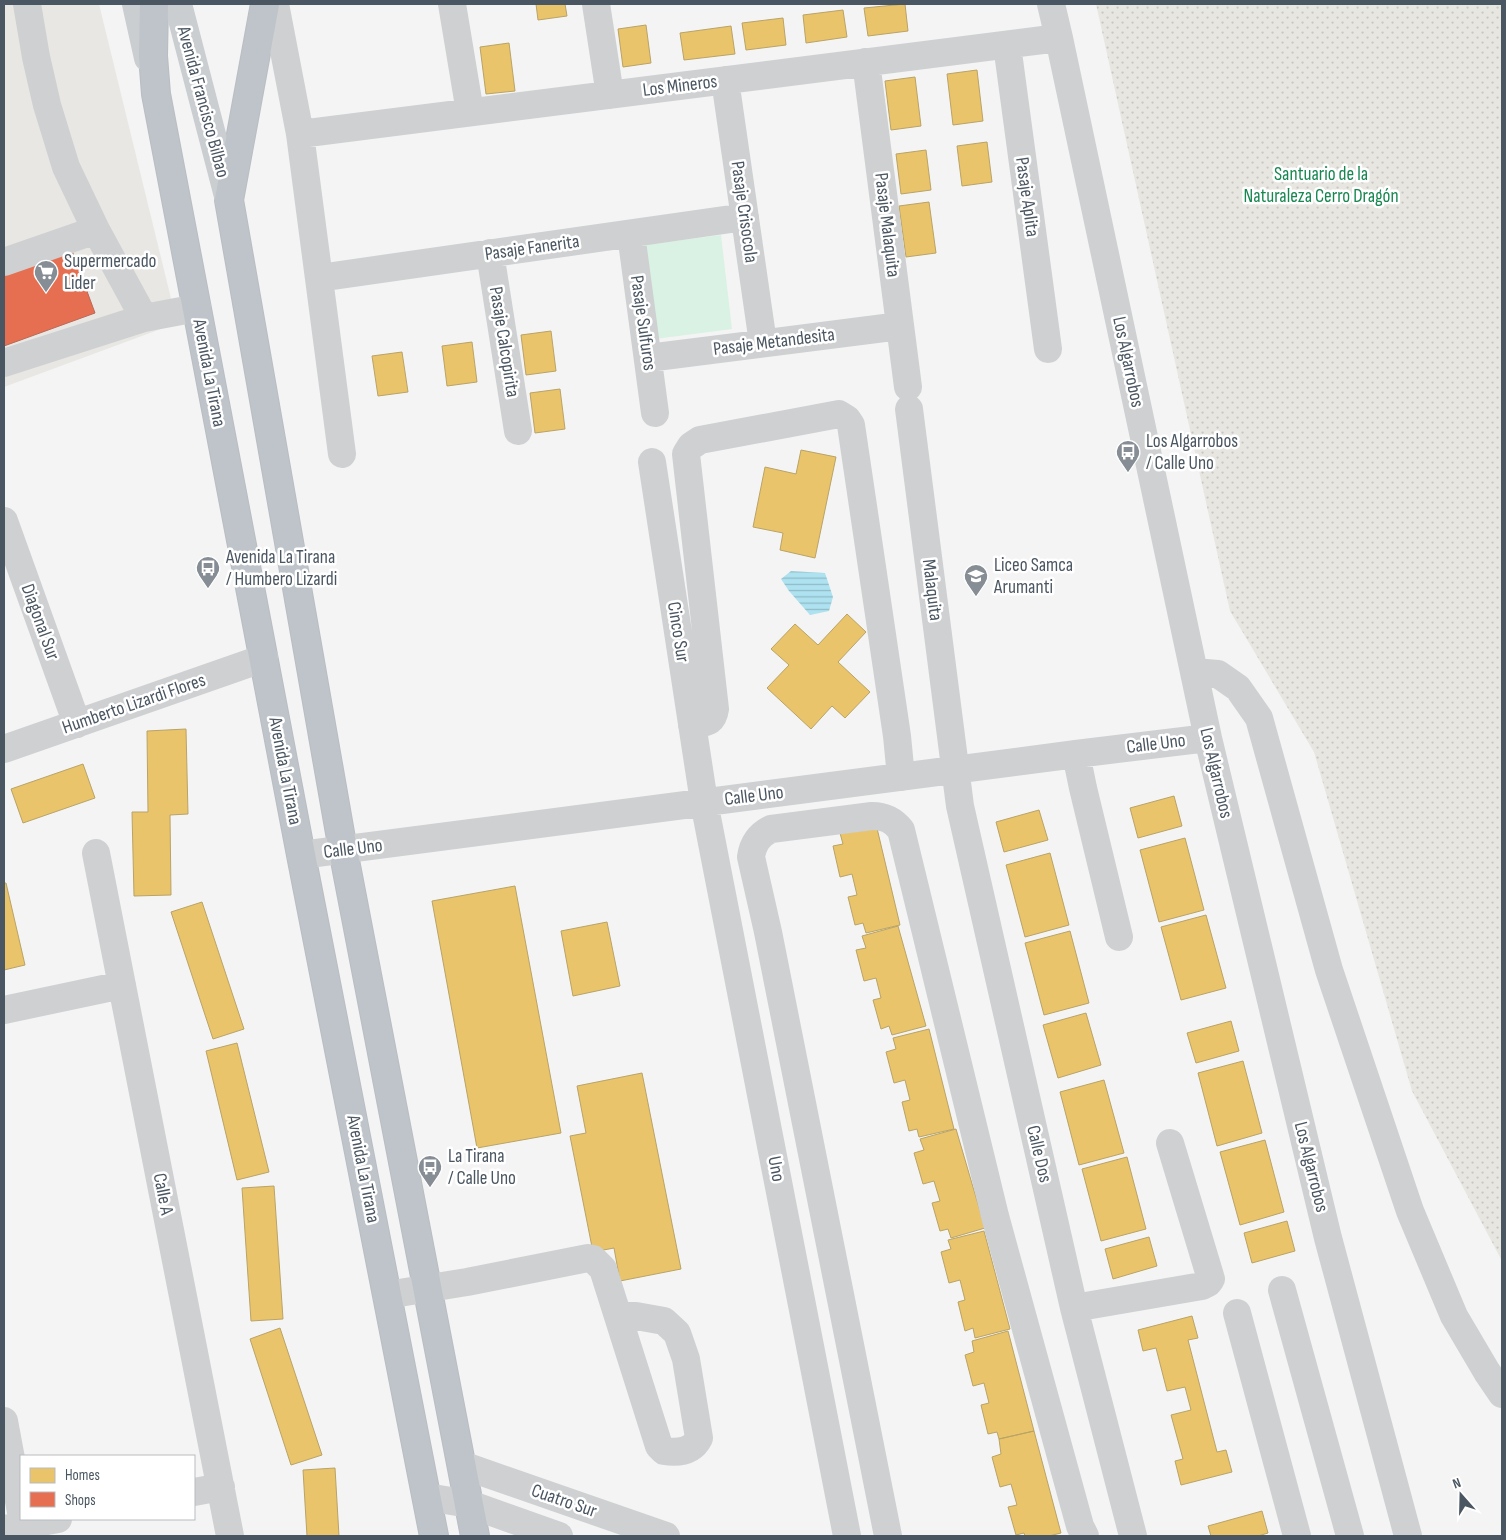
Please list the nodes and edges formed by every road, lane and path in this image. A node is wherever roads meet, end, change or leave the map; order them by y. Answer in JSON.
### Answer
{"nodes":[{"id":1,"x":27,"y":4,"type":"edge"},
{"id":2,"x":136,"y":4,"type":"edge"},
{"id":3,"x":154,"y":4,"type":"edge"},
{"id":4,"x":178,"y":4,"type":"edge"},
{"id":5,"x":265,"y":4,"type":"edge"},
{"id":6,"x":275,"y":4,"type":"edge"},
{"id":7,"x":452,"y":4,"type":"edge"},
{"id":8,"x":596,"y":4,"type":"edge"},
{"id":9,"x":1051,"y":4,"type":"edge"},
{"id":10,"x":1059,"y":38,"type":"junction"},
{"id":11,"x":1007,"y":45,"type":"junction"},
{"id":12,"x":866,"y":62,"type":"junction"},
{"id":13,"x":725,"y":80,"type":"junction"},
{"id":14,"x":156,"y":94,"type":"junction"},
{"id":15,"x":610,"y":95,"type":"junction"},
{"id":16,"x":470,"y":112,"type":"junction"},
{"id":17,"x":300,"y":134,"type":"junction"},
{"id":18,"x":229,"y":200,"type":"junction"},
{"id":19,"x":745,"y":218,"type":"junction"},
{"id":20,"x":96,"y":230,"type":"junction"},
{"id":21,"x":631,"y":234,"type":"junction"},
{"id":22,"x":490,"y":253,"type":"junction"},
{"id":23,"x":4,"y":262,"type":"edge"},
{"id":24,"x":319,"y":278,"type":"junction"},
{"id":25,"x":197,"y":308,"type":"junction"},
{"id":26,"x":144,"y":318,"type":"junction"},
{"id":27,"x":900,"y":326,"type":"junction"},
{"id":28,"x":763,"y":343,"type":"junction"},
{"id":29,"x":1048,"y":349,"type":"dead end"},
{"id":30,"x":648,"y":358,"type":"junction"},
{"id":31,"x":4,"y":363,"type":"edge"},
{"id":32,"x":909,"y":398,"type":"joint"},
{"id":33,"x":655,"y":413,"type":"dead end"},
{"id":34,"x":518,"y":431,"type":"dead end"},
{"id":35,"x":342,"y":454,"type":"dead end"},
{"id":36,"x":652,"y":462,"type":"dead end"},
{"id":37,"x":4,"y":521,"type":"edge"},
{"id":38,"x":264,"y":658,"type":"junction"},
{"id":39,"x":1194,"y":672,"type":"junction"},
{"id":40,"x":77,"y":724,"type":"junction"},
{"id":41,"x":692,"y":725,"type":"junction"},
{"id":42,"x":1208,"y":738,"type":"junction"},
{"id":43,"x":4,"y":749,"type":"edge"},
{"id":44,"x":1076,"y":754,"type":"junction"},
{"id":45,"x":955,"y":770,"type":"junction"},
{"id":46,"x":901,"y":777,"type":"junction"},
{"id":47,"x":704,"y":802,"type":"junction"},
{"id":48,"x":343,"y":850,"type":"junction"},
{"id":49,"x":96,"y":853,"type":"dead end"},
{"id":50,"x":301,"y":855,"type":"junction"},
{"id":51,"x":1119,"y":937,"type":"dead end"},
{"id":52,"x":122,"y":985,"type":"junction"},
{"id":53,"x":4,"y":1010,"type":"edge"},
{"id":54,"x":1170,"y":1143,"type":"dead end"},
{"id":55,"x":428,"y":1288,"type":"junction"},
{"id":56,"x":1282,"y":1290,"type":"dead end"},
{"id":57,"x":387,"y":1295,"type":"junction"},
{"id":58,"x":1074,"y":1308,"type":"junction"},
{"id":59,"x":1237,"y":1313,"type":"dead end"},
{"id":60,"x":618,"y":1316,"type":"junction"},
{"id":61,"x":1502,"y":1394,"type":"edge"},
{"id":62,"x":4,"y":1422,"type":"edge"},
{"id":63,"x":462,"y":1465,"type":"junction"},
{"id":64,"x":220,"y":1487,"type":"junction"},
{"id":65,"x":195,"y":1492,"type":"edge"},
{"id":66,"x":427,"y":1497,"type":"junction"},
{"id":67,"x":469,"y":1504,"type":"junction"},
{"id":68,"x":50,"y":1520,"type":"edge"},
{"id":69,"x":20,"y":1524,"type":"edge"},
{"id":70,"x":510,"y":1527,"type":"edge"},
{"id":71,"x":230,"y":1536,"type":"edge"},
{"id":72,"x":434,"y":1536,"type":"edge"},
{"id":73,"x":475,"y":1536,"type":"edge"},
{"id":74,"x":559,"y":1536,"type":"edge"},
{"id":75,"x":666,"y":1536,"type":"edge"},
{"id":76,"x":847,"y":1536,"type":"edge"},
{"id":77,"x":888,"y":1536,"type":"edge"},
{"id":78,"x":1085,"y":1536,"type":"edge"},
{"id":79,"x":1133,"y":1536,"type":"edge"},
{"id":80,"x":1297,"y":1536,"type":"edge"},
{"id":81,"x":1350,"y":1536,"type":"edge"},
{"id":82,"x":1408,"y":1536,"type":"edge"}],
"edges":[{"from":1,"to":20,"type":"street"},
{"from":2,"to":14,"type":"main road"},
{"from":3,"to":14,"type":"highway","name":"Avenida La Tirana"},
{"from":4,"to":18,"type":"main road","name":"Avenida Francisco Bilbao"},
{"from":5,"to":18,"type":"highway"},
{"from":6,"to":17,"type":"street"},
{"from":7,"to":16,"type":"street"},
{"from":8,"to":15,"type":"street"},
{"from":9,"to":10,"type":"street","name":"Los Algarrobos"},
{"from":10,"to":11,"type":"street","name":"Los Mineros"},
{"from":10,"to":39,"type":"street","name":"Los Algarrobos"},
{"from":11,"to":12,"type":"street","name":"Los Mineros"},
{"from":11,"to":29,"type":"street","name":"Pasaje Aplita"},
{"from":12,"to":13,"type":"street","name":"Los Mineros"},
{"from":12,"to":27,"type":"street","name":"Pasaje Malaquita"},
{"from":13,"to":15,"type":"street","name":"Los Mineros"},
{"from":13,"to":19,"type":"street","name":"Pasaje Crisocola"},
{"from":14,"to":25,"type":"highway","name":"Avenida La Tirana"},
{"from":15,"to":16,"type":"street","name":"Los Mineros"},
{"from":16,"to":17,"type":"street","name":"Los Mineros"},
{"from":17,"to":24,"type":"street"},
{"from":18,"to":48,"type":"highway"},
{"from":19,"to":21,"type":"street","name":"Pasaje Fanerita"},
{"from":19,"to":28,"type":"street","name":"Pasaje Crisocola"},
{"from":20,"to":23,"type":"street"},
{"from":20,"to":26,"type":"street"},
{"from":21,"to":22,"type":"street","name":"Pasaje Fanerita"},
{"from":21,"to":30,"type":"street","name":"Pasaje Sulfuros"},
{"from":22,"to":24,"type":"street","name":"Pasaje Fanerita"},
{"from":22,"to":34,"type":"street","name":"Pasaje Calcopirita"},
{"from":24,"to":35,"type":"street"},
{"from":25,"to":26,"type":"street"},
{"from":25,"to":38,"type":"highway","name":"Avenida La Tirana"},
{"from":26,"to":31,"type":"street"},
{"from":27,"to":28,"type":"street","name":"Pasaje Metandesita"},
{"from":27,"to":32,"type":"street","name":"Pasaje Malaquita"},
{"from":28,"to":30,"type":"street","name":"Pasaje Metandesita"},
{"from":30,"to":33,"type":"street","name":"Pasaje Sulfuros"},
{"from":32,"to":45,"type":"street","name":"Malaquita"},
{"from":36,"to":41,"type":"street","name":"Cinco Sur"},
{"from":37,"to":40,"type":"street","name":"Diagonal Sur"},
{"from":38,"to":40,"type":"street","name":"Humberto Lizardi Flores"},
{"from":38,"to":50,"type":"highway","name":"Avenida La Tirana"},
{"from":39,"to":42,"type":"street","name":"Los Algarrobos"},
{"from":39,"to":61,"type":"street"},
{"from":40,"to":43,"type":"street","name":"Humberto Lizardi Flores"},
{"from":41,"to":46,"type":"street"},
{"from":41,"to":47,"type":"street","name":"Cinco Sur"},
{"from":42,"to":44,"type":"street","name":"Calle Uno"},
{"from":42,"to":82,"type":"street","name":"Los Algarrobos"},
{"from":44,"to":45,"type":"street","name":"Calle Uno"},
{"from":44,"to":51,"type":"street"},
{"from":45,"to":46,"type":"street","name":"Calle Uno"},
{"from":45,"to":58,"type":"street","name":"Calle Dos"},
{"from":46,"to":47,"type":"street","name":"Calle Uno"},
{"from":47,"to":48,"type":"street","name":"Calle Uno"},
{"from":47,"to":76,"type":"street","name":"Uno"},
{"from":48,"to":50,"type":"street","name":"Calle Uno"},
{"from":48,"to":55,"type":"highway"},
{"from":49,"to":52,"type":"street","name":"Calle A"},
{"from":50,"to":57,"type":"highway","name":"Avenida La Tirana"},
{"from":52,"to":53,"type":"street"},
{"from":52,"to":64,"type":"street","name":"Calle A"},
{"from":54,"to":58,"type":"street"},
{"from":55,"to":57,"type":"street"},
{"from":55,"to":60,"type":"street"},
{"from":55,"to":63,"type":"highway"},
{"from":56,"to":81,"type":"street"},
{"from":57,"to":66,"type":"highway","name":"Avenida La Tirana"},
{"from":58,"to":79,"type":"street","name":"Calle Dos"},
{"from":59,"to":80,"type":"street"},
{"from":60,"to":60,"type":"street"},
{"from":62,"to":69,"type":"street"},
{"from":63,"to":67,"type":"highway"},
{"from":63,"to":75,"type":"street","name":"Cuatro Sur"},
{"from":64,"to":65,"type":"street"},
{"from":64,"to":71,"type":"street","name":"Calle A"},
{"from":66,"to":67,"type":"street","name":"Cuatro Sur"},
{"from":66,"to":72,"type":"highway","name":"Avenida La Tirana"},
{"from":67,"to":70,"type":"street","name":"Cuatro Sur"},
{"from":67,"to":73,"type":"highway"},
{"from":68,"to":69,"type":"street"},
{"from":70,"to":74,"type":"street","name":"Cuatro Sur"},
{"from":77,"to":78,"type":"street"}]}
